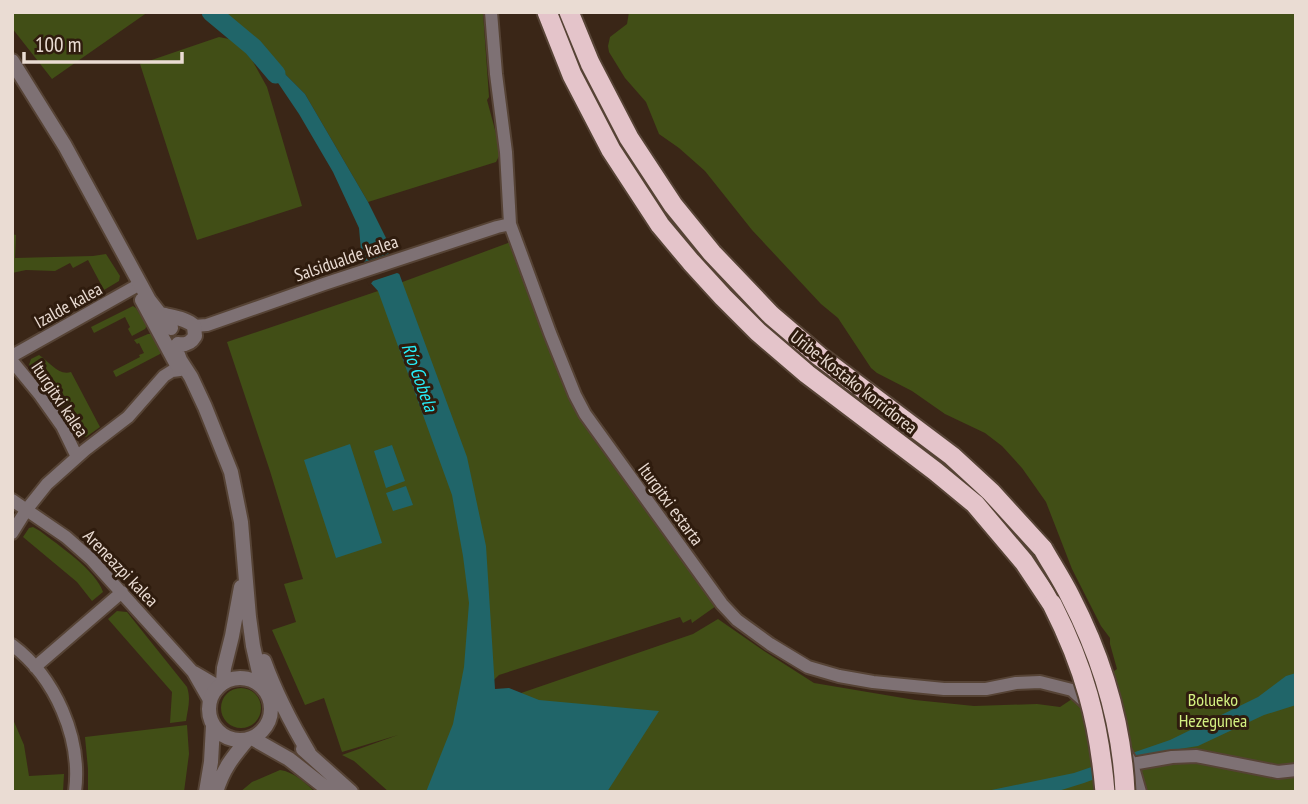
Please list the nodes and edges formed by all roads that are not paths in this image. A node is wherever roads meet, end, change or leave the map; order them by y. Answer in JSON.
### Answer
{"nodes":[{"id":1,"x":491,"y":12,"type":"edge"},
{"id":2,"x":547,"y":12,"type":"edge"},
{"id":3,"x":569,"y":12,"type":"edge"},
{"id":4,"x":12,"y":61,"type":"edge"},
{"id":5,"x":510,"y":225,"type":"junction"},
{"id":6,"x":140,"y":284,"type":"junction"},
{"id":7,"x":182,"y":324,"type":"junction"},
{"id":8,"x":185,"y":343,"type":"junction"},
{"id":9,"x":12,"y":359,"type":"edge"},
{"id":10,"x":188,"y":377,"type":"junction"},
{"id":11,"x":77,"y":457,"type":"junction"},
{"id":12,"x":12,"y":500,"type":"edge"},
{"id":13,"x":27,"y":509,"type":"junction"},
{"id":14,"x":12,"y":533,"type":"edge"},
{"id":15,"x":245,"y":561,"type":"junction"},
{"id":16,"x":122,"y":593,"type":"junction"},
{"id":17,"x":12,"y":645,"type":"edge"},
{"id":18,"x":36,"y":667,"type":"junction"},
{"id":19,"x":193,"y":672,"type":"junction"},
{"id":20,"x":220,"y":684,"type":"junction"},
{"id":21,"x":262,"y":686,"type":"junction"},
{"id":22,"x":209,"y":700,"type":"junction"},
{"id":23,"x":271,"y":704,"type":"junction"},
{"id":24,"x":213,"y":726,"type":"junction"},
{"id":25,"x":249,"y":739,"type":"junction"},
{"id":26,"x":309,"y":753,"type":"junction"},
{"id":27,"x":1132,"y":764,"type":"junction"},
{"id":28,"x":1296,"y":770,"type":"edge"},
{"id":29,"x":1134,"y":790,"type":"edge"},
{"id":30,"x":75,"y":792,"type":"edge"},
{"id":31,"x":206,"y":792,"type":"edge"},
{"id":32,"x":216,"y":792,"type":"edge"},
{"id":33,"x":331,"y":792,"type":"edge"},
{"id":34,"x":351,"y":792,"type":"edge"},
{"id":35,"x":1105,"y":792,"type":"edge"}],
"edges":[{"from":1,"to":5,"type":"street","name":"Iturgitxi estarta"},
{"from":2,"to":35,"type":"highway","name":"Uribe-Kostako korridorea","bridge":true},
{"from":3,"to":29,"type":"highway","name":"Uribe-Kostako korridorea","bridge":true},
{"from":4,"to":6,"type":"street"},
{"from":5,"to":7,"type":"street","name":"Salsidualde kalea"},
{"from":5,"to":27,"type":"street","name":"Iturgitxi estarta"},
{"from":6,"to":7,"type":"street"},
{"from":6,"to":9,"type":"street","name":"Izalde kalea"},
{"from":6,"to":10,"type":"street"},
{"from":7,"to":8,"type":"street"},
{"from":7,"to":8,"type":"street"},
{"from":8,"to":10,"type":"street"},
{"from":9,"to":11,"type":"street","name":"Iturgitxi kalea"},
{"from":10,"to":11,"type":"street"},
{"from":10,"to":15,"type":"street"},
{"from":11,"to":13,"type":"street"},
{"from":12,"to":13,"type":"street","name":"Areneazpi kalea"},
{"from":13,"to":14,"type":"street"},
{"from":13,"to":16,"type":"street","name":"Areneazpi kalea"},
{"from":15,"to":20,"type":"street"},
{"from":15,"to":21,"type":"street"},
{"from":15,"to":26,"type":"street"},
{"from":16,"to":18,"type":"street"},
{"from":16,"to":19,"type":"street","name":"Areneazpi kalea"},
{"from":17,"to":18,"type":"street"},
{"from":18,"to":30,"type":"street"},
{"from":19,"to":20,"type":"street","name":"Areneazpi kalea"},
{"from":19,"to":22,"type":"street","name":"Areneazpi kalea"},
{"from":20,"to":21,"type":"street"},
{"from":20,"to":22,"type":"street"},
{"from":21,"to":23,"type":"street"},
{"from":22,"to":24,"type":"street"},
{"from":23,"to":25,"type":"street"},
{"from":23,"to":26,"type":"street"},
{"from":24,"to":25,"type":"street"},
{"from":24,"to":31,"type":"street"},
{"from":25,"to":32,"type":"street"},
{"from":25,"to":33,"type":"street"},
{"from":26,"to":34,"type":"street"},
{"from":27,"to":28,"type":"street"},
{"from":27,"to":29,"type":"street"}]}
